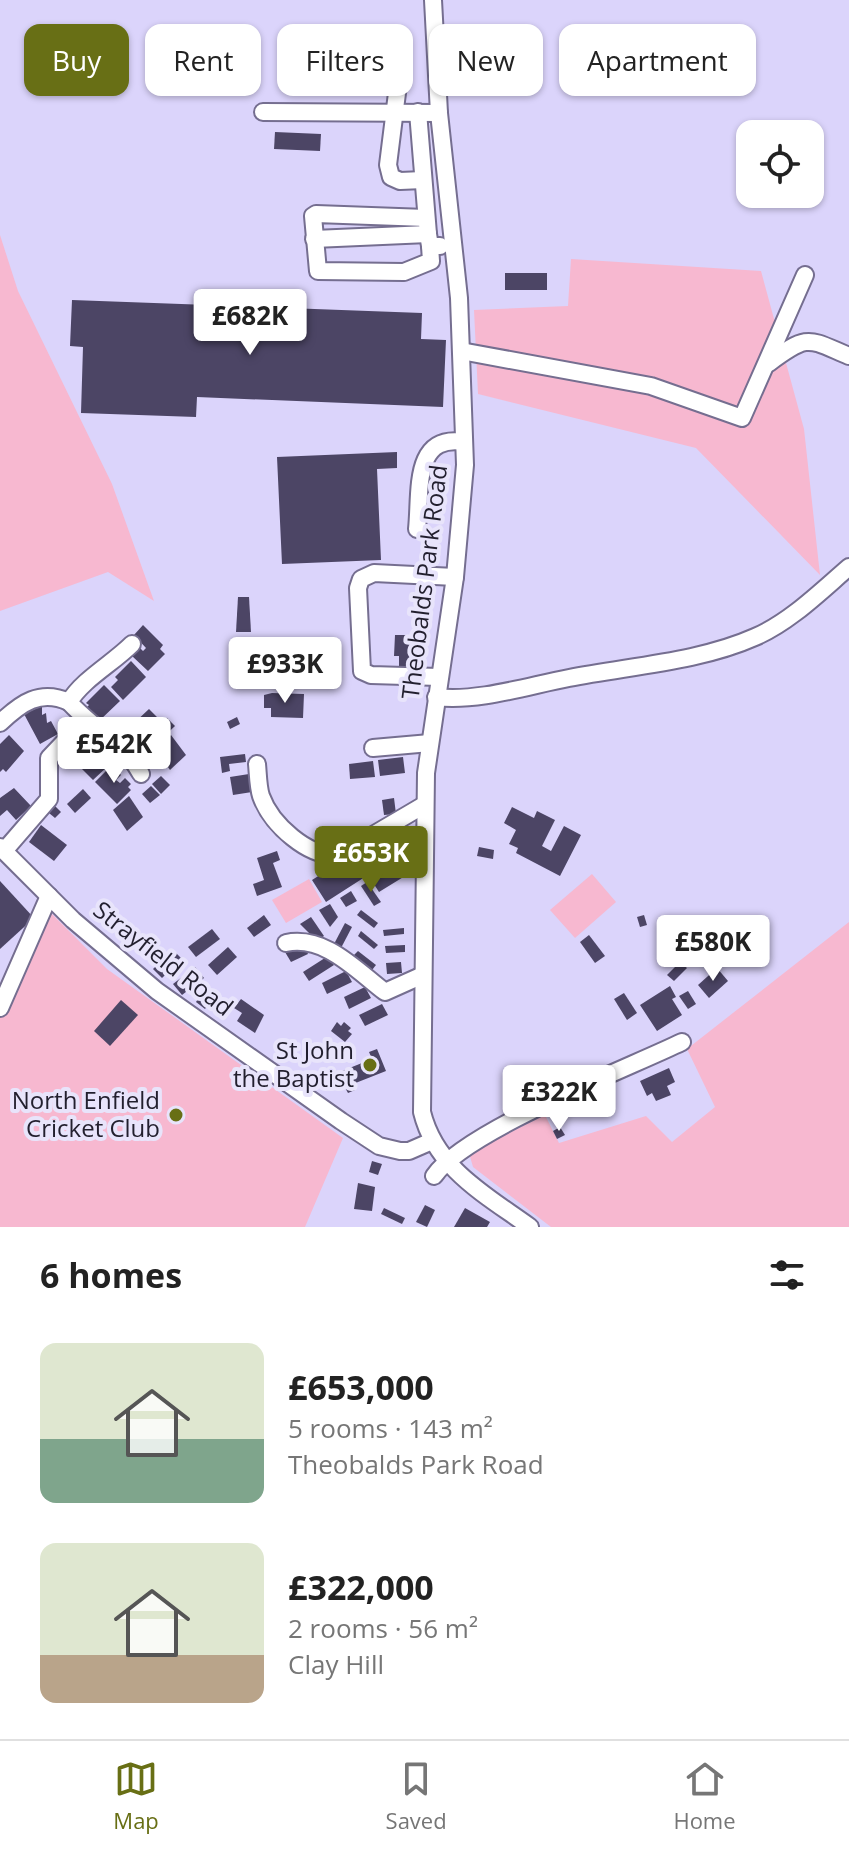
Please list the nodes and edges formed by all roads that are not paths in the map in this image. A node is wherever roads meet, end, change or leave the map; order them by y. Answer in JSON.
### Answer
{"nodes":[{"id":1,"x":433,"y":0,"type":"edge"},
{"id":2,"x":395,"y":96,"type":"edge"},
{"id":3,"x":263,"y":112,"type":"dead end"},
{"id":4,"x":393,"y":112,"type":"junction"},
{"id":5,"x":418,"y":112,"type":"junction"},
{"id":6,"x":439,"y":113,"type":"junction"},
{"id":7,"x":423,"y":180,"type":"junction"},
{"id":8,"x":428,"y":233,"type":"junction"},
{"id":9,"x":314,"y":239,"type":"junction"},
{"id":10,"x":453,"y":246,"type":"junction"},
{"id":11,"x":805,"y":275,"type":"dead end"},
{"id":12,"x":461,"y":351,"type":"junction"},
{"id":13,"x":849,"y":356,"type":"edge"},
{"id":14,"x":768,"y":364,"type":"junction"},
{"id":15,"x":464,"y":442,"type":"junction"},
{"id":16,"x":417,"y":529,"type":"dead end"},
{"id":17,"x":849,"y":567,"type":"edge"},
{"id":18,"x":455,"y":577,"type":"junction"},
{"id":19,"x":132,"y":644,"type":"dead end"},
{"id":20,"x":439,"y":677,"type":"junction"},
{"id":21,"x":436,"y":697,"type":"junction"},
{"id":22,"x":69,"y":702,"type":"junction"},
{"id":23,"x":85,"y":720,"type":"junction"},
{"id":24,"x":0,"y":723,"type":"edge"},
{"id":25,"x":430,"y":743,"type":"junction"},
{"id":26,"x":373,"y":748,"type":"dead end"},
{"id":27,"x":257,"y":764,"type":"dead end"},
{"id":28,"x":141,"y":774,"type":"dead end"},
{"id":29,"x":424,"y":805,"type":"junction"},
{"id":30,"x":2,"y":849,"type":"edge"},
{"id":31,"x":49,"y":896,"type":"junction"},
{"id":32,"x":286,"y":943,"type":"dead end"},
{"id":33,"x":423,"y":975,"type":"junction"},
{"id":34,"x":0,"y":1008,"type":"edge"},
{"id":35,"x":682,"y":1042,"type":"dead end"},
{"id":36,"x":432,"y":1141,"type":"junction"},
{"id":37,"x":445,"y":1160,"type":"junction"},
{"id":38,"x":434,"y":1176,"type":"dead end"},
{"id":39,"x":530,"y":1227,"type":"edge"}],
"edges":[{"from":1,"to":6,"type":"street","name":"Theobalds Park Road"},
{"from":2,"to":4,"type":"street"},
{"from":3,"to":4,"type":"street"},
{"from":4,"to":5,"type":"street"},
{"from":4,"to":7,"type":"street"},
{"from":5,"to":6,"type":"street"},
{"from":5,"to":7,"type":"street"},
{"from":6,"to":10,"type":"street","name":"Theobalds Park Road"},
{"from":7,"to":8,"type":"street"},
{"from":8,"to":9,"type":"street"},
{"from":8,"to":9,"type":"street"},
{"from":8,"to":9,"type":"street"},
{"from":8,"to":10,"type":"street"},
{"from":10,"to":12,"type":"street","name":"Theobalds Park Road"},
{"from":11,"to":14,"type":"street"},
{"from":12,"to":14,"type":"street"},
{"from":12,"to":15,"type":"street","name":"Theobalds Park Road"},
{"from":13,"to":14,"type":"street"},
{"from":15,"to":16,"type":"street"},
{"from":15,"to":18,"type":"street","name":"Theobalds Park Road"},
{"from":17,"to":21,"type":"street"},
{"from":18,"to":20,"type":"street","name":"Theobalds Park Road"},
{"from":18,"to":20,"type":"street"},
{"from":19,"to":22,"type":"street"},
{"from":20,"to":21,"type":"street","name":"Theobalds Park Road"},
{"from":21,"to":25,"type":"street","name":"Theobalds Park Road"},
{"from":22,"to":23,"type":"street"},
{"from":22,"to":24,"type":"street"},
{"from":23,"to":28,"type":"street"},
{"from":23,"to":30,"type":"street"},
{"from":25,"to":26,"type":"street"},
{"from":25,"to":29,"type":"street","name":"Theobalds Park Road"},
{"from":27,"to":29,"type":"street"},
{"from":29,"to":33,"type":"street","name":"Theobalds Park Road"},
{"from":30,"to":31,"type":"street","name":"Strayfield Road"},
{"from":31,"to":34,"type":"street"},
{"from":31,"to":36,"type":"street","name":"Strayfield Road"},
{"from":32,"to":33,"type":"street"},
{"from":33,"to":36,"type":"street","name":"Theobalds Park Road"},
{"from":35,"to":37,"type":"street"},
{"from":36,"to":37,"type":"street","name":"Theobalds Park Road"},
{"from":37,"to":38,"type":"street"},
{"from":37,"to":39,"type":"street","name":"Theobalds Park Road"}]}
